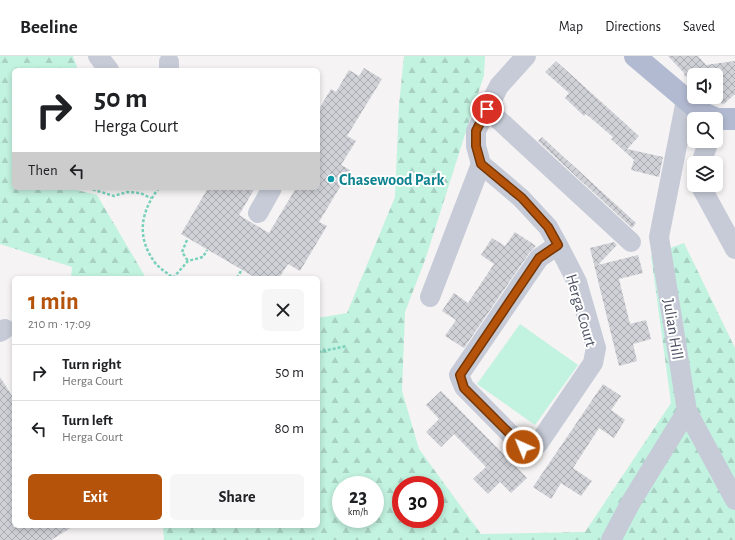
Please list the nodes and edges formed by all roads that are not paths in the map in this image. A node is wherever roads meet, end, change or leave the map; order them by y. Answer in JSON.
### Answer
{"nodes":[{"id":1,"x":98,"y":56,"type":"edge"},
{"id":2,"x":526,"y":56,"type":"edge"},
{"id":3,"x":635,"y":56,"type":"edge"},
{"id":4,"x":107,"y":68,"type":"edge"},
{"id":5,"x":686,"y":100,"type":"junction"},
{"id":6,"x":487,"y":109,"type":"junction"},
{"id":7,"x":701,"y":112,"type":"edge"},
{"id":8,"x":481,"y":164,"type":"junction"},
{"id":9,"x":271,"y":190,"type":"edge"},
{"id":10,"x":704,"y":192,"type":"edge"},
{"id":11,"x":258,"y":213,"type":"dead end"},
{"id":12,"x":631,"y":242,"type":"dead end"},
{"id":13,"x":558,"y":245,"type":"junction"},
{"id":14,"x":735,"y":249,"type":"edge"},
{"id":15,"x":430,"y":297,"type":"dead end"},
{"id":16,"x":687,"y":410,"type":"junction"},
{"id":17,"x":735,"y":500,"type":"edge"},
{"id":18,"x":611,"y":540,"type":"edge"}],
"edges":[{"from":1,"to":4,"type":"street"},
{"from":2,"to":6,"type":"street"},
{"from":3,"to":5,"type":"main road"},
{"from":5,"to":7,"type":"main road"},
{"from":5,"to":16,"type":"street","name":"Julian Hill"},
{"from":6,"to":8,"type":"street"},
{"from":6,"to":12,"type":"street"},
{"from":8,"to":13,"type":"street","name":"Herga Court"},
{"from":8,"to":15,"type":"street"},
{"from":9,"to":11,"type":"street"},
{"from":10,"to":14,"type":"street"},
{"from":13,"to":13,"type":"street","name":"Herga Court"},
{"from":16,"to":17,"type":"street","name":"Julian Hill"},
{"from":16,"to":18,"type":"street"}]}
